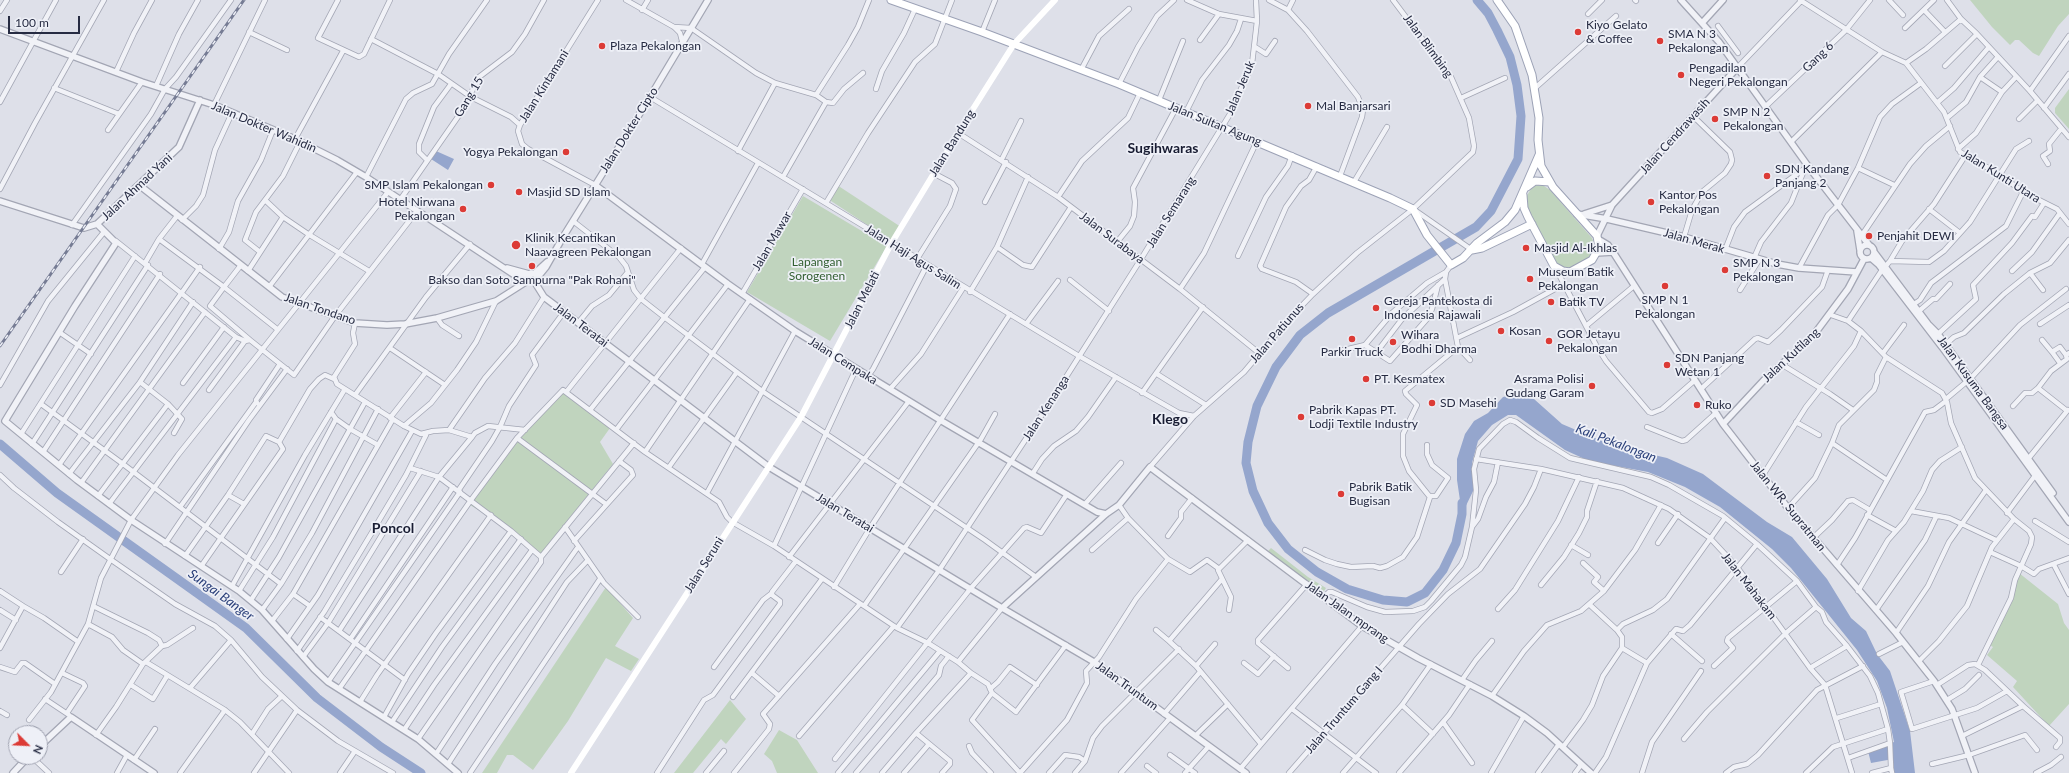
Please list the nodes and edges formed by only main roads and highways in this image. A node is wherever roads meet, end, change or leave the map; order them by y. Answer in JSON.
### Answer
{"nodes":[{"id":1,"x":891,"y":0,"type":"edge"},
{"id":2,"x":1055,"y":0,"type":"edge"},
{"id":3,"x":1497,"y":0,"type":"edge"},
{"id":4,"x":907,"y":3,"type":"edge"},
{"id":5,"x":1014,"y":44,"type":"junction"},
{"id":6,"x":1539,"y":155,"type":"junction"},
{"id":7,"x":1550,"y":182,"type":"junction"},
{"id":8,"x":1524,"y":192,"type":"junction"},
{"id":9,"x":1532,"y":224,"type":"junction"},
{"id":10,"x":891,"y":244,"type":"joint"},
{"id":11,"x":1472,"y":250,"type":"junction"},
{"id":12,"x":834,"y":356,"type":"joint"},
{"id":13,"x":571,"y":773,"type":"edge"}],
"edges":[{"from":1,"to":4,"type":"main road","name":"Jalan Sultan Agung"},
{"from":2,"to":5,"type":"main road","name":"Jalan Bandung"},
{"from":3,"to":6,"type":"main road"},
{"from":4,"to":5,"type":"main road","name":"Jalan Sultan Agung"},
{"from":5,"to":10,"type":"main road","name":"Jalan Bandung"},
{"from":5,"to":11,"type":"main road","name":"Jalan Sultan Agung"},
{"from":6,"to":7,"type":"main road"},
{"from":6,"to":8,"type":"main road"},
{"from":7,"to":8,"type":"main road"},
{"from":7,"to":9,"type":"main road"},
{"from":8,"to":9,"type":"main road"},
{"from":8,"to":11,"type":"main road"},
{"from":9,"to":11,"type":"main road"},
{"from":10,"to":12,"type":"main road","name":"Jalan Melati"},
{"from":12,"to":13,"type":"main road","name":"Jalan Seruni"}]}
